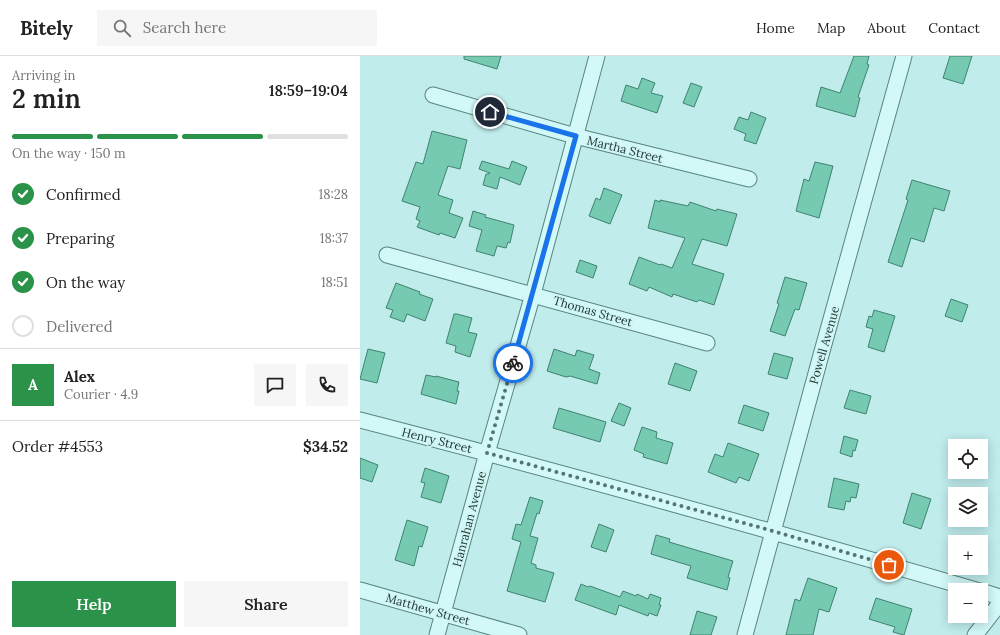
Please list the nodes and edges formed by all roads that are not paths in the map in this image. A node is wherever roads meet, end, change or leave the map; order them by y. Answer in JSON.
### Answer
{"nodes":[{"id":1,"x":597,"y":56,"type":"edge"},
{"id":2,"x":904,"y":56,"type":"edge"},
{"id":3,"x":433,"y":95,"type":"dead end"},
{"id":4,"x":576,"y":136,"type":"junction"},
{"id":5,"x":750,"y":179,"type":"dead end"},
{"id":6,"x":386,"y":255,"type":"dead end"},
{"id":7,"x":533,"y":294,"type":"junction"},
{"id":8,"x":707,"y":343,"type":"dead end"},
{"id":9,"x":360,"y":420,"type":"edge"},
{"id":10,"x":487,"y":453,"type":"junction"},
{"id":11,"x":773,"y":531,"type":"junction"},
{"id":12,"x":952,"y":583,"type":"edge"},
{"id":13,"x":360,"y":590,"type":"edge"},
{"id":14,"x":988,"y":593,"type":"edge"},
{"id":15,"x":1000,"y":597,"type":"edge"},
{"id":16,"x":1000,"y":604,"type":"edge"},
{"id":17,"x":443,"y":614,"type":"junction"},
{"id":18,"x":437,"y":635,"type":"edge"},
{"id":19,"x":519,"y":635,"type":"edge"},
{"id":20,"x":745,"y":635,"type":"edge"},
{"id":21,"x":975,"y":635,"type":"edge"}],
"edges":[{"from":1,"to":4,"type":"street","name":"Hanrahan Avenue"},
{"from":2,"to":11,"type":"street","name":"Powell Avenue"},
{"from":3,"to":4,"type":"street","name":"Martha Street"},
{"from":4,"to":5,"type":"street","name":"Martha Street"},
{"from":4,"to":7,"type":"street","name":"Hanrahan Avenue"},
{"from":6,"to":7,"type":"street","name":"Thomas Street"},
{"from":7,"to":8,"type":"street","name":"Thomas Street"},
{"from":7,"to":10,"type":"street","name":"Hanrahan Avenue"},
{"from":9,"to":10,"type":"street","name":"Henry Street"},
{"from":10,"to":11,"type":"street","name":"Henry Street"},
{"from":10,"to":17,"type":"street","name":"Hanrahan Avenue"},
{"from":11,"to":12,"type":"street","name":"Henry Street"},
{"from":11,"to":20,"type":"street","name":"Powell Avenue"},
{"from":13,"to":17,"type":"street","name":"Matthew Street"},
{"from":14,"to":15,"type":"street"},
{"from":16,"to":21,"type":"street"},
{"from":17,"to":18,"type":"street","name":"Hanrahan Avenue"},
{"from":17,"to":19,"type":"street","name":"Matthew Street"}]}
